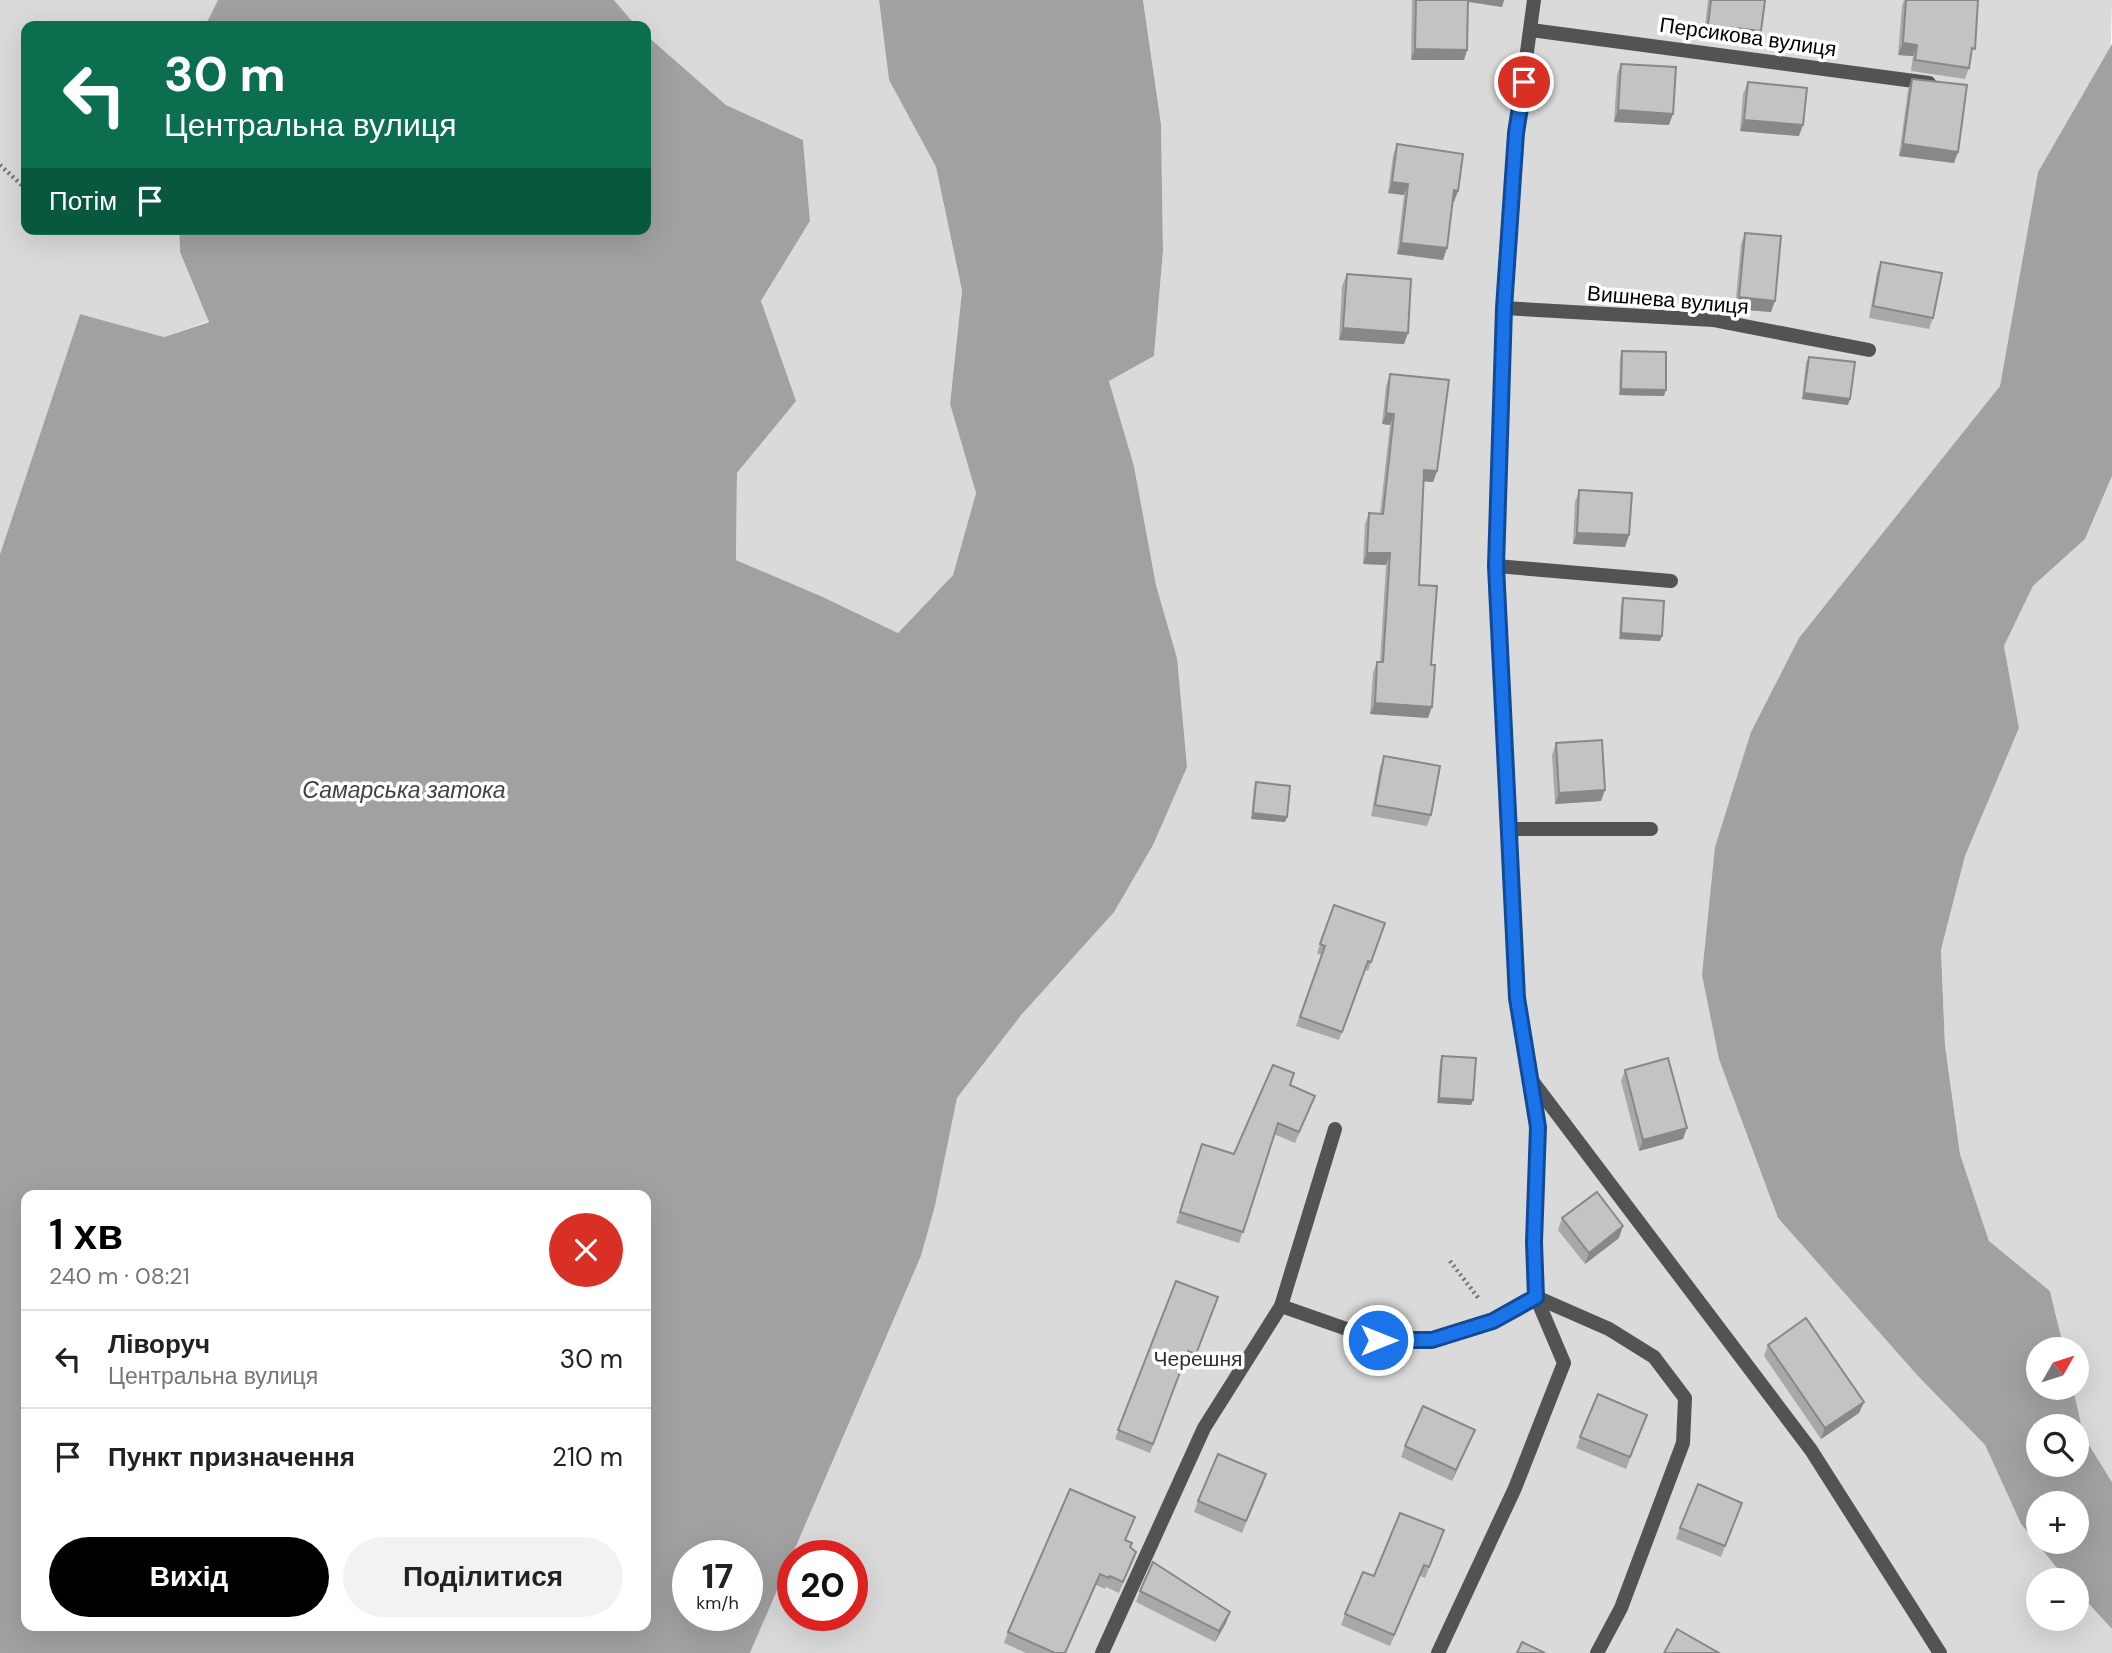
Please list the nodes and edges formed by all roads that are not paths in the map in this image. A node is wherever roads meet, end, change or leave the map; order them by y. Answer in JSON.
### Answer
{"nodes":[{"id":1,"x":1534,"y":0,"type":"edge"},
{"id":2,"x":1531,"y":30,"type":"junction"},
{"id":3,"x":1946,"y":85,"type":"edge"},
{"id":4,"x":1504,"y":308,"type":"junction"},
{"id":5,"x":1870,"y":350,"type":"dead end"},
{"id":6,"x":1496,"y":566,"type":"junction"},
{"id":7,"x":1671,"y":581,"type":"dead end"},
{"id":8,"x":1510,"y":829,"type":"junction"},
{"id":9,"x":1651,"y":829,"type":"dead end"},
{"id":10,"x":1530,"y":1078,"type":"junction"},
{"id":11,"x":1335,"y":1129,"type":"dead end"},
{"id":12,"x":1536,"y":1297,"type":"junction"},
{"id":13,"x":1281,"y":1306,"type":"junction"},
{"id":14,"x":1102,"y":1653,"type":"edge"},
{"id":15,"x":1438,"y":1653,"type":"edge"},
{"id":16,"x":1597,"y":1653,"type":"edge"},
{"id":17,"x":1940,"y":1653,"type":"edge"}],
"edges":[{"from":1,"to":2,"type":"street"},
{"from":2,"to":3,"type":"street","name":"Персикова вулиця"},
{"from":2,"to":4,"type":"street"},
{"from":4,"to":5,"type":"street","name":"Вишнева вулиця"},
{"from":4,"to":6,"type":"street"},
{"from":6,"to":7,"type":"street"},
{"from":6,"to":8,"type":"street"},
{"from":8,"to":9,"type":"street"},
{"from":8,"to":10,"type":"street"},
{"from":10,"to":12,"type":"street"},
{"from":10,"to":17,"type":"street"},
{"from":11,"to":13,"type":"street"},
{"from":12,"to":13,"type":"street"},
{"from":12,"to":15,"type":"street"},
{"from":12,"to":16,"type":"street"},
{"from":13,"to":14,"type":"street"}]}
